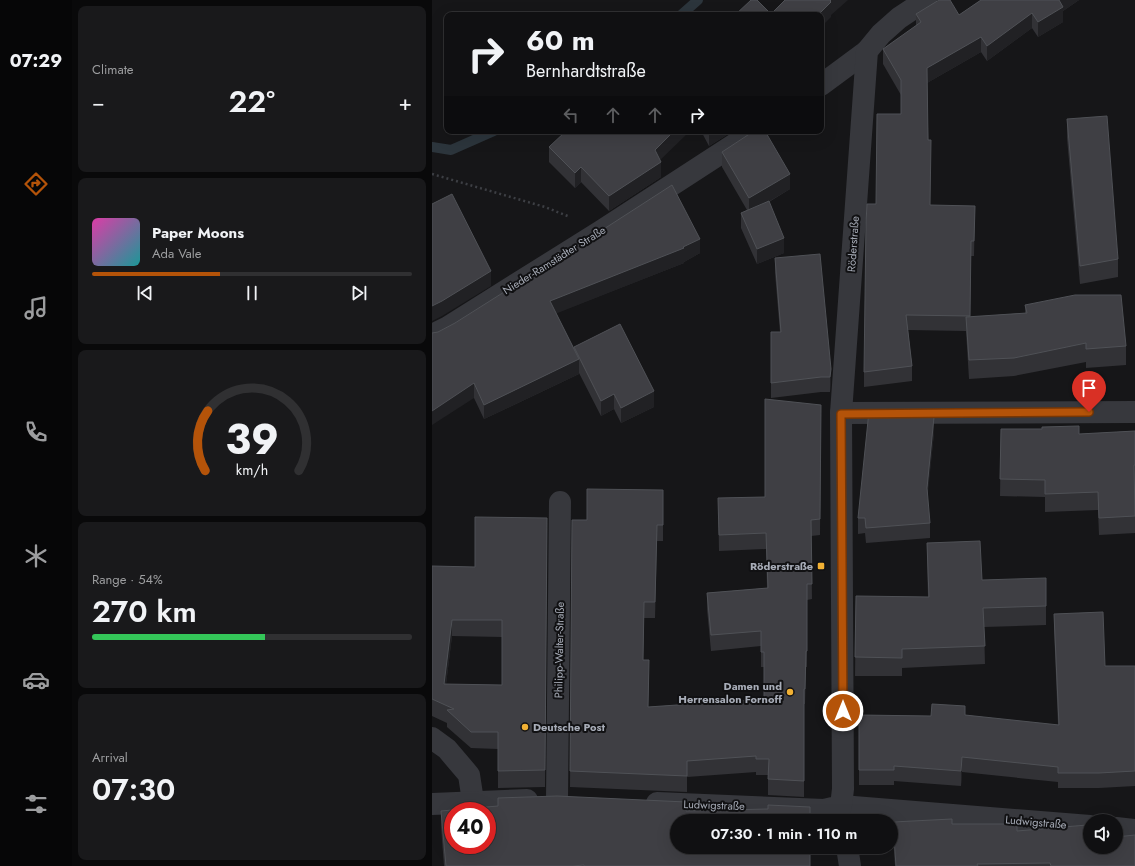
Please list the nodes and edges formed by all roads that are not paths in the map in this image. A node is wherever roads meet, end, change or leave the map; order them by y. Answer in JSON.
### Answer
{"nodes":[{"id":1,"x":926,"y":0,"type":"edge"},
{"id":2,"x":868,"y":51,"type":"junction"},
{"id":3,"x":824,"y":83,"type":"edge"},
{"id":4,"x":750,"y":134,"type":"edge"},
{"id":5,"x":432,"y":335,"type":"edge"},
{"id":6,"x":1135,"y":412,"type":"edge"},
{"id":7,"x":841,"y":414,"type":"junction"},
{"id":8,"x":560,"y":502,"type":"dead end"},
{"id":9,"x":432,"y":738,"type":"edge"},
{"id":10,"x":473,"y":801,"type":"junction"},
{"id":11,"x":636,"y":802,"type":"edge"},
{"id":12,"x":432,"y":804,"type":"edge"},
{"id":13,"x":842,"y":813,"type":"edge"},
{"id":14,"x":1083,"y":826,"type":"edge"},
{"id":15,"x":1123,"y":829,"type":"edge"},
{"id":16,"x":1135,"y":830,"type":"edge"},
{"id":17,"x":848,"y":854,"type":"edge"},
{"id":18,"x":850,"y":866,"type":"edge"}],
"edges":[{"from":1,"to":2,"type":"street"},
{"from":2,"to":3,"type":"street"},
{"from":2,"to":7,"type":"street","name":"Röderstraße"},
{"from":4,"to":5,"type":"street","name":"Nieder-Ramstädter Straße"},
{"from":6,"to":7,"type":"street"},
{"from":7,"to":13,"type":"street","name":"Röderstraße"},
{"from":8,"to":10,"type":"street","name":"Philipp-Walter-Straße"},
{"from":9,"to":10,"type":"street"},
{"from":10,"to":12,"type":"street"},
{"from":11,"to":13,"type":"street","name":"Ludwigstraße"},
{"from":13,"to":14,"type":"street","name":"Ludwigstraße"},
{"from":15,"to":16,"type":"street"},
{"from":17,"to":18,"type":"street"}]}
